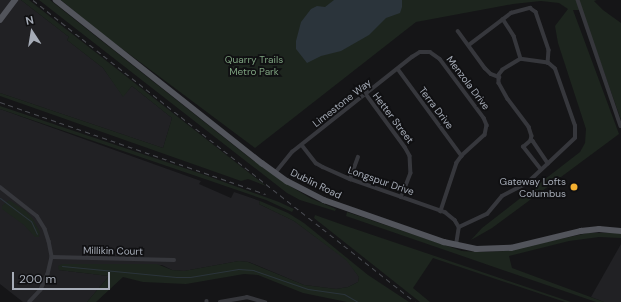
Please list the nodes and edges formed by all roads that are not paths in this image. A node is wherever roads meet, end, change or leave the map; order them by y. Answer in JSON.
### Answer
{"nodes":[{"id":1,"x":15,"y":0,"type":"edge"},
{"id":2,"x":56,"y":0,"type":"edge"},
{"id":3,"x":578,"y":0,"type":"edge"},
{"id":4,"x":503,"y":19,"type":"junction"},
{"id":5,"x":0,"y":20,"type":"edge"},
{"id":6,"x":458,"y":31,"type":"dead end"},
{"id":7,"x":469,"y":45,"type":"junction"},
{"id":8,"x":423,"y":52,"type":"joint"},
{"id":9,"x":521,"y":59,"type":"junction"},
{"id":10,"x":548,"y":63,"type":"junction"},
{"id":11,"x":398,"y":69,"type":"junction"},
{"id":12,"x":499,"y":77,"type":"junction"},
{"id":13,"x":366,"y":94,"type":"junction"},
{"id":14,"x":621,"y":126,"type":"edge"},
{"id":15,"x":531,"y":140,"type":"junction"},
{"id":16,"x":302,"y":145,"type":"junction"},
{"id":17,"x":462,"y":156,"type":"junction"},
{"id":18,"x":358,"y":157,"type":"dead end"},
{"id":19,"x":548,"y":163,"type":"junction"},
{"id":20,"x":541,"y":170,"type":"junction"},
{"id":21,"x":275,"y":173,"type":"junction"},
{"id":22,"x":350,"y":179,"type":"junction"},
{"id":23,"x":0,"y":187,"type":"edge"},
{"id":24,"x":402,"y":197,"type":"junction"},
{"id":25,"x":441,"y":211,"type":"junction"},
{"id":26,"x":459,"y":227,"type":"junction"},
{"id":27,"x":621,"y":231,"type":"edge"},
{"id":28,"x":456,"y":245,"type":"junction"},
{"id":29,"x":52,"y":257,"type":"junction"},
{"id":30,"x":174,"y":260,"type":"dead end"},
{"id":31,"x":30,"y":302,"type":"edge"},
{"id":32,"x":220,"y":302,"type":"edge"},
{"id":33,"x":264,"y":302,"type":"edge"}],
"edges":[{"from":1,"to":5,"type":"main road"},
{"from":2,"to":21,"type":"main road","name":"Dublin Road"},
{"from":3,"to":14,"type":"street"},
{"from":4,"to":7,"type":"street"},
{"from":4,"to":9,"type":"street"},
{"from":4,"to":10,"type":"street"},
{"from":6,"to":7,"type":"street"},
{"from":7,"to":12,"type":"street"},
{"from":8,"to":11,"type":"street","name":"Limestone Way"},
{"from":8,"to":17,"type":"street","name":"Menzola Drive"},
{"from":9,"to":10,"type":"street"},
{"from":9,"to":12,"type":"street"},
{"from":10,"to":19,"type":"street"},
{"from":11,"to":13,"type":"street","name":"Limestone Way"},
{"from":11,"to":17,"type":"street","name":"Terra Drive"},
{"from":12,"to":15,"type":"street"},
{"from":13,"to":16,"type":"street","name":"Limestone Way"},
{"from":13,"to":24,"type":"street","name":"Hetter Street"},
{"from":15,"to":19,"type":"street"},
{"from":15,"to":20,"type":"street"},
{"from":16,"to":21,"type":"street","name":"Limestone Way"},
{"from":16,"to":22,"type":"street","name":"Longspur Drive"},
{"from":17,"to":25,"type":"street"},
{"from":18,"to":22,"type":"street"},
{"from":19,"to":20,"type":"street"},
{"from":20,"to":26,"type":"street"},
{"from":21,"to":28,"type":"main road","name":"Dublin Road"},
{"from":22,"to":24,"type":"street","name":"Longspur Drive"},
{"from":23,"to":29,"type":"street"},
{"from":24,"to":25,"type":"street","name":"Longspur Drive"},
{"from":25,"to":26,"type":"street","name":"Longspur Drive"},
{"from":26,"to":28,"type":"street"},
{"from":27,"to":28,"type":"main road","name":"Dublin Road"},
{"from":29,"to":30,"type":"street","name":"Millikin Court"},
{"from":29,"to":31,"type":"street"},
{"from":32,"to":33,"type":"street"}]}
